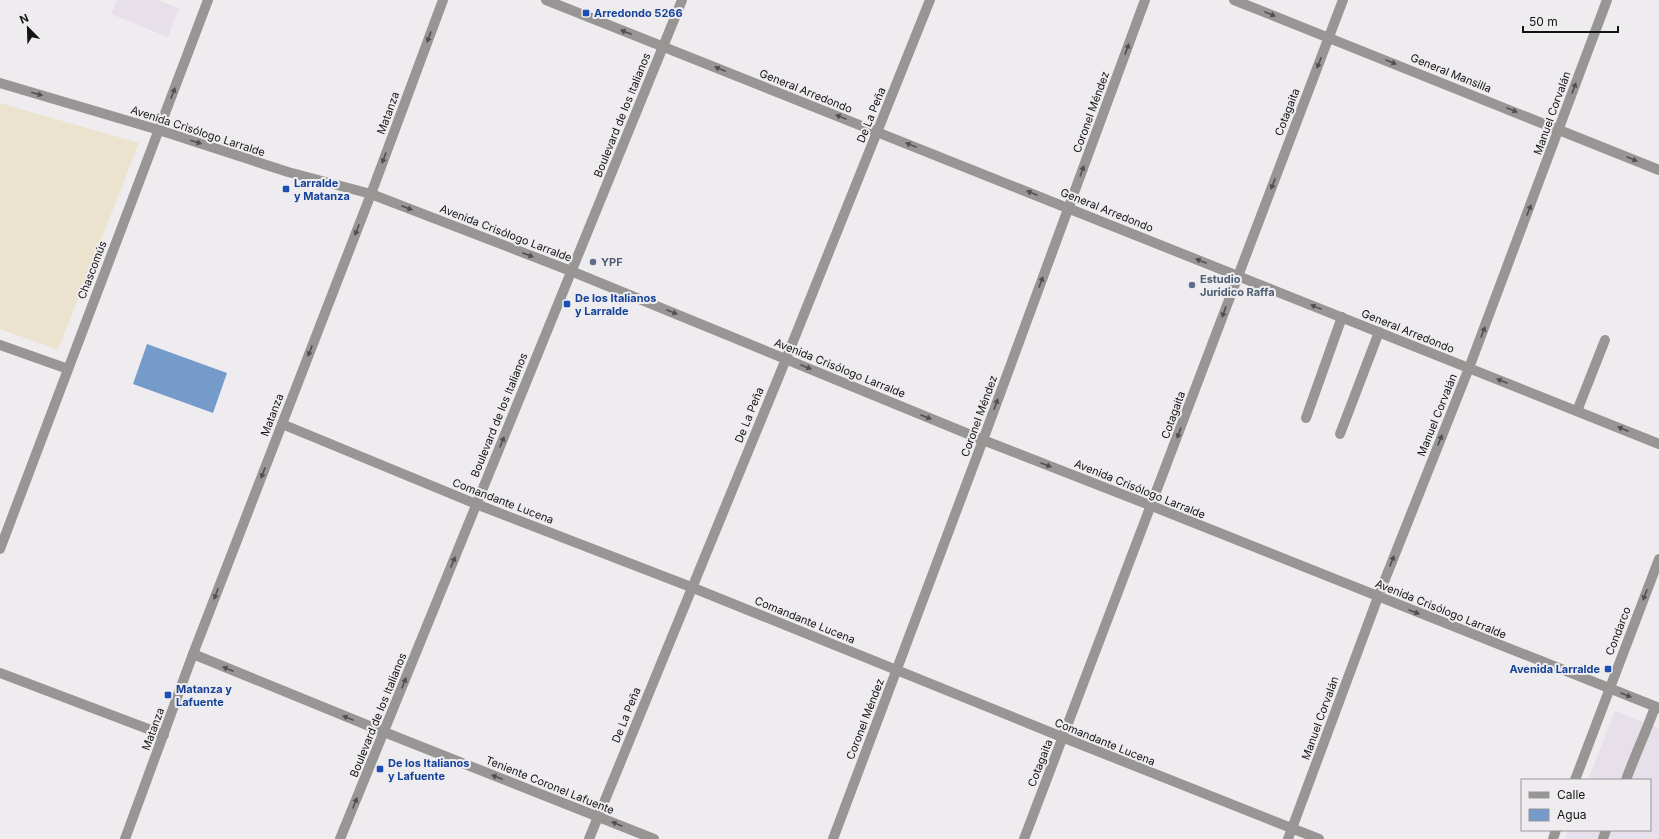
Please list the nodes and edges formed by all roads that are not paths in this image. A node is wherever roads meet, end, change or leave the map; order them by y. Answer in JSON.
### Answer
{"nodes":[{"id":1,"x":208,"y":0,"type":"edge"},
{"id":2,"x":443,"y":0,"type":"edge"},
{"id":3,"x":546,"y":0,"type":"edge"},
{"id":4,"x":682,"y":0,"type":"edge"},
{"id":5,"x":930,"y":0,"type":"edge"},
{"id":6,"x":1145,"y":0,"type":"edge"},
{"id":7,"x":1234,"y":0,"type":"edge"},
{"id":8,"x":1343,"y":0,"type":"edge"},
{"id":9,"x":1607,"y":0,"type":"edge"},
{"id":10,"x":1329,"y":38,"type":"junction"},
{"id":11,"x":663,"y":46,"type":"junction"},
{"id":12,"x":0,"y":83,"type":"edge"},
{"id":13,"x":1559,"y":129,"type":"junction"},
{"id":14,"x":159,"y":130,"type":"junction"},
{"id":15,"x":877,"y":132,"type":"junction"},
{"id":16,"x":1659,"y":170,"type":"edge"},
{"id":17,"x":371,"y":194,"type":"junction"},
{"id":18,"x":1068,"y":208,"type":"junction"},
{"id":19,"x":571,"y":271,"type":"junction"},
{"id":20,"x":1238,"y":275,"type":"junction"},
{"id":21,"x":1342,"y":317,"type":"junction"},
{"id":22,"x":1379,"y":332,"type":"junction"},
{"id":23,"x":1605,"y":340,"type":"dead end"},
{"id":24,"x":0,"y":345,"type":"edge"},
{"id":25,"x":786,"y":359,"type":"junction"},
{"id":26,"x":1469,"y":368,"type":"junction"},
{"id":27,"x":68,"y":369,"type":"junction"},
{"id":28,"x":1577,"y":411,"type":"junction"},
{"id":29,"x":1306,"y":418,"type":"dead end"},
{"id":30,"x":282,"y":424,"type":"junction"},
{"id":31,"x":1340,"y":434,"type":"dead end"},
{"id":32,"x":983,"y":440,"type":"junction"},
{"id":33,"x":1659,"y":444,"type":"edge"},
{"id":34,"x":476,"y":504,"type":"junction"},
{"id":35,"x":1152,"y":506,"type":"junction"},
{"id":36,"x":0,"y":549,"type":"edge"},
{"id":37,"x":1659,"y":559,"type":"edge"},
{"id":38,"x":692,"y":587,"type":"junction"},
{"id":39,"x":1378,"y":597,"type":"junction"},
{"id":40,"x":193,"y":654,"type":"junction"},
{"id":41,"x":896,"y":671,"type":"junction"},
{"id":42,"x":0,"y":673,"type":"edge"},
{"id":43,"x":1610,"y":689,"type":"junction"},
{"id":44,"x":1657,"y":707,"type":"edge"},
{"id":45,"x":384,"y":732,"type":"junction"},
{"id":46,"x":164,"y":735,"type":"junction"},
{"id":47,"x":1062,"y":737,"type":"junction"},
{"id":48,"x":1575,"y":779,"type":"edge"},
{"id":49,"x":1626,"y":779,"type":"edge"},
{"id":50,"x":598,"y":816,"type":"junction"},
{"id":51,"x":1292,"y":828,"type":"junction"},
{"id":52,"x":125,"y":839,"type":"edge"},
{"id":53,"x":340,"y":839,"type":"edge"},
{"id":54,"x":589,"y":839,"type":"edge"},
{"id":55,"x":654,"y":839,"type":"edge"},
{"id":56,"x":833,"y":839,"type":"edge"},
{"id":57,"x":1024,"y":839,"type":"edge"},
{"id":58,"x":1288,"y":839,"type":"edge"},
{"id":59,"x":1319,"y":839,"type":"edge"}],
"edges":[{"from":14,"to":1,"type":"street","name":"Chascomús","one_way":true},
{"from":2,"to":17,"type":"street","name":"Matanza","one_way":true},
{"from":11,"to":3,"type":"street","name":"General Arredondo","one_way":true},
{"from":4,"to":11,"type":"street","name":"Boulevard de los Italianos"},
{"from":5,"to":15,"type":"street","name":"De La Peña"},
{"from":18,"to":6,"type":"street","name":"Coronel Méndez","one_way":true},
{"from":7,"to":10,"type":"street","name":"General Mansilla","one_way":true},
{"from":8,"to":10,"type":"street","name":"Cotagaita"},
{"from":13,"to":9,"type":"street","name":"Manuel Corvalán","one_way":true},
{"from":10,"to":13,"type":"street","name":"General Mansilla","one_way":true},
{"from":10,"to":20,"type":"street","name":"Cotagaita","one_way":true},
{"from":15,"to":11,"type":"street","name":"General Arredondo","one_way":true},
{"from":11,"to":19,"type":"street","name":"Boulevard de los Italianos"},
{"from":12,"to":14,"type":"street","name":"Avenida Crisólogo Larralde","one_way":true},
{"from":13,"to":16,"type":"street","name":"General Mansilla","one_way":true},
{"from":26,"to":13,"type":"street","name":"Manuel Corvalán","one_way":true},
{"from":14,"to":17,"type":"street","name":"Avenida Crisólogo Larralde","one_way":true},
{"from":14,"to":27,"type":"street","name":"Chascomús"},
{"from":18,"to":15,"type":"street","name":"General Arredondo","one_way":true},
{"from":15,"to":25,"type":"street","name":"De La Peña"},
{"from":17,"to":19,"type":"street","name":"Avenida Crisólogo Larralde","one_way":true},
{"from":17,"to":30,"type":"street","name":"Matanza","one_way":true},
{"from":20,"to":18,"type":"street","name":"General Arredondo","one_way":true},
{"from":32,"to":18,"type":"street","name":"Coronel Méndez","one_way":true},
{"from":19,"to":25,"type":"street","name":"Avenida Crisólogo Larralde","one_way":true},
{"from":34,"to":19,"type":"street","name":"Boulevard de los Italianos","one_way":true},
{"from":21,"to":20,"type":"street","name":"General Arredondo","one_way":true},
{"from":20,"to":35,"type":"street","name":"Cotagaita","one_way":true},
{"from":21,"to":22,"type":"street","name":"General Arredondo"},
{"from":21,"to":29,"type":"street"},
{"from":22,"to":26,"type":"street","name":"General Arredondo"},
{"from":22,"to":31,"type":"street"},
{"from":23,"to":28,"type":"street"},
{"from":24,"to":27,"type":"street"},
{"from":25,"to":32,"type":"street","name":"Avenida Crisólogo Larralde","one_way":true},
{"from":25,"to":38,"type":"street","name":"De La Peña"},
{"from":28,"to":26,"type":"street","name":"General Arredondo","one_way":true},
{"from":39,"to":26,"type":"street","name":"Manuel Corvalán","one_way":true},
{"from":27,"to":36,"type":"street","name":"Chascomús"},
{"from":33,"to":28,"type":"street","name":"General Arredondo","one_way":true},
{"from":30,"to":34,"type":"street","name":"Comandante Lucena"},
{"from":30,"to":40,"type":"street","name":"Matanza","one_way":true},
{"from":32,"to":35,"type":"street","name":"Avenida Crisólogo Larralde","one_way":true},
{"from":32,"to":41,"type":"street","name":"Coronel Méndez"},
{"from":34,"to":38,"type":"street","name":"Comandante Lucena"},
{"from":45,"to":34,"type":"street","name":"Boulevard de los Italianos","one_way":true},
{"from":35,"to":39,"type":"street","name":"Avenida Crisólogo Larralde"},
{"from":35,"to":47,"type":"street","name":"Cotagaita"},
{"from":37,"to":43,"type":"street","name":"Condarco","one_way":true},
{"from":38,"to":41,"type":"street","name":"Comandante Lucena"},
{"from":38,"to":50,"type":"street","name":"De La Peña"},
{"from":39,"to":43,"type":"street","name":"Avenida Crisólogo Larralde","one_way":true},
{"from":39,"to":51,"type":"street","name":"Manuel Corvalán"},
{"from":45,"to":40,"type":"street","name":"Teniente Coronel Lafuente","one_way":true},
{"from":40,"to":46,"type":"street","name":"Matanza"},
{"from":41,"to":47,"type":"street","name":"Comandante Lucena"},
{"from":41,"to":56,"type":"street","name":"Coronel Méndez"},
{"from":42,"to":46,"type":"street"},
{"from":43,"to":44,"type":"street","name":"Avenida Crisólogo Larralde","one_way":true},
{"from":43,"to":48,"type":"street","name":"Condarco"},
{"from":44,"to":49,"type":"street"},
{"from":50,"to":45,"type":"street","name":"Teniente Coronel Lafuente","one_way":true},
{"from":53,"to":45,"type":"street","name":"Boulevard de los Italianos","one_way":true},
{"from":46,"to":52,"type":"street","name":"Matanza"},
{"from":47,"to":51,"type":"street","name":"Comandante Lucena"},
{"from":47,"to":57,"type":"street","name":"Cotagaita"},
{"from":50,"to":54,"type":"street","name":"De La Peña"},
{"from":55,"to":50,"type":"street","name":"Teniente Coronel Lafuente","one_way":true},
{"from":51,"to":58,"type":"street","name":"Manuel Corvalán"},
{"from":51,"to":59,"type":"street","name":"Comandante Lucena"}]}
